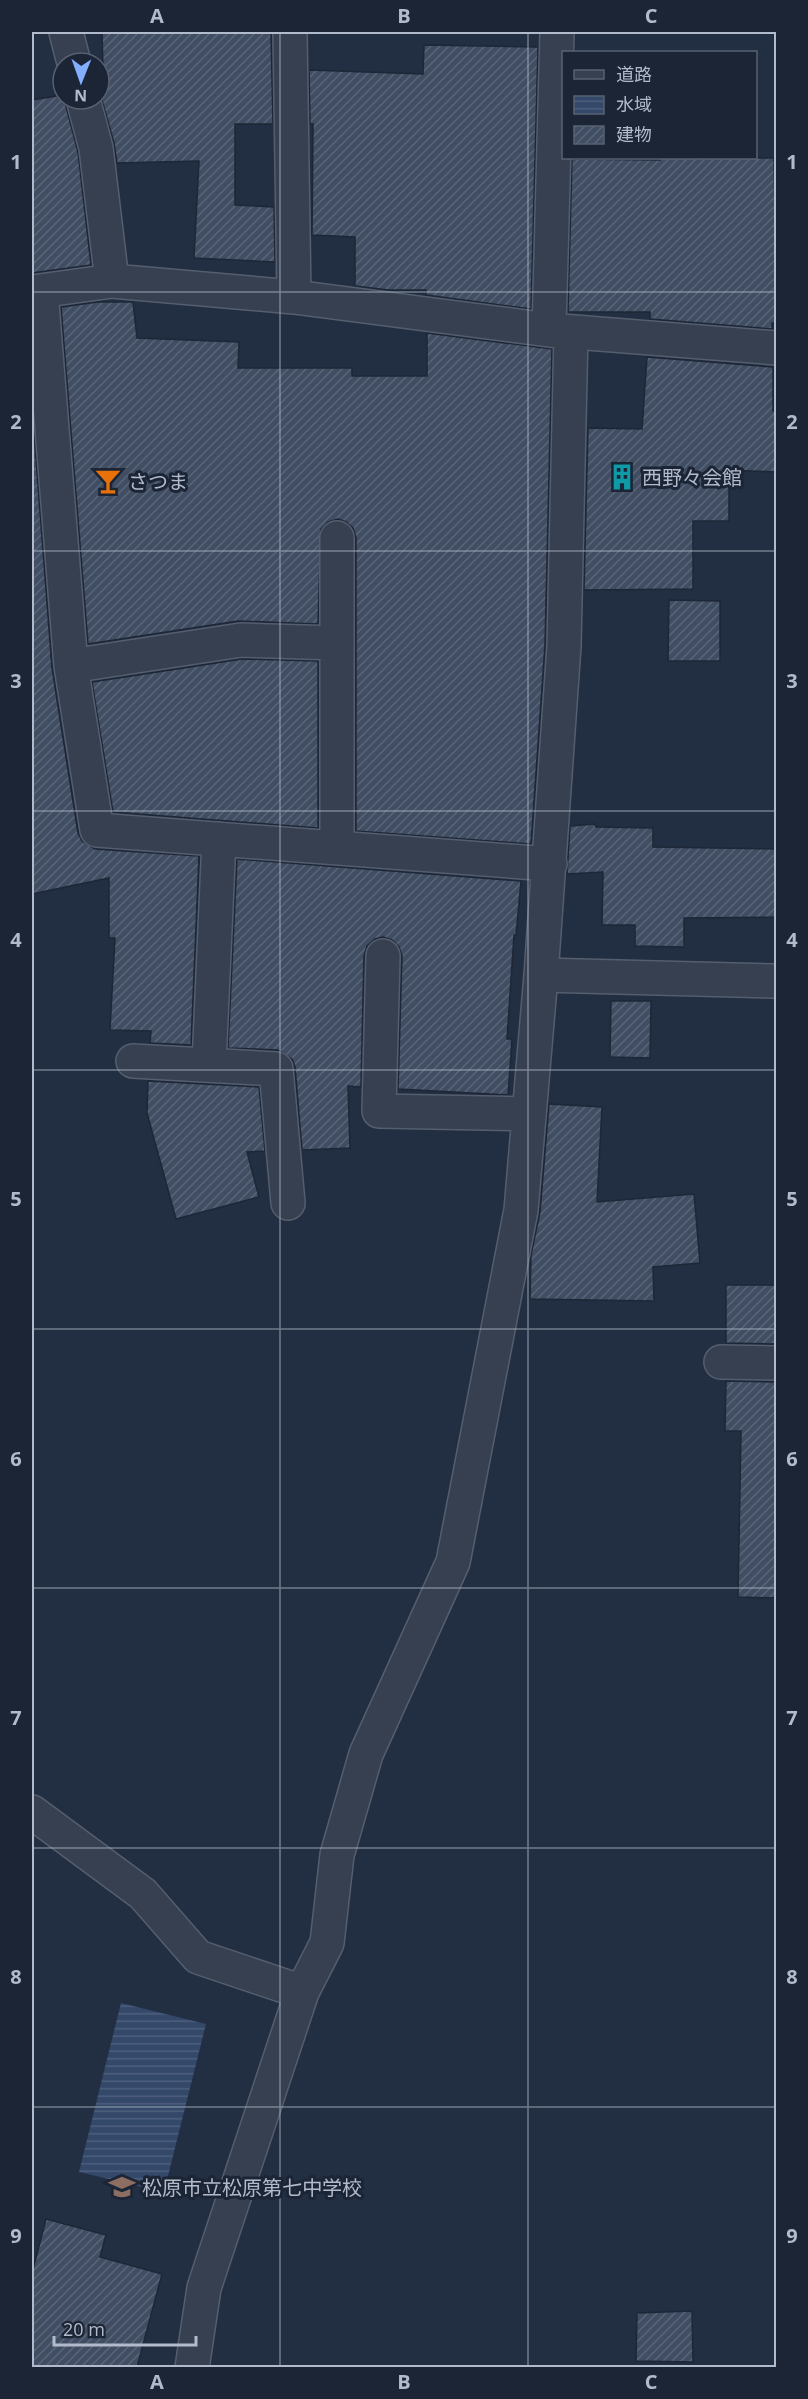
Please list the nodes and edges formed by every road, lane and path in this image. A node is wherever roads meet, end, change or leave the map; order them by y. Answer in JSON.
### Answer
{"nodes":[{"id":1,"x":66,"y":32,"type":"edge"},
{"id":2,"x":290,"y":32,"type":"edge"},
{"id":3,"x":557,"y":32,"type":"edge"},
{"id":4,"x":71,"y":51,"type":"edge"},
{"id":5,"x":86,"y":111,"type":"edge"},
{"id":6,"x":112,"y":281,"type":"junction"},
{"id":7,"x":36,"y":292,"type":"edge"},
{"id":8,"x":294,"y":297,"type":"junction"},
{"id":9,"x":560,"y":331,"type":"junction"},
{"id":10,"x":777,"y":348,"type":"edge"},
{"id":11,"x":337,"y":538,"type":"dead end"},
{"id":12,"x":337,"y":643,"type":"junction"},
{"id":13,"x":71,"y":666,"type":"junction"},
{"id":14,"x":219,"y":839,"type":"junction"},
{"id":15,"x":337,"y":848,"type":"junction"},
{"id":16,"x":550,"y":864,"type":"junction"},
{"id":17,"x":383,"y":956,"type":"dead end"},
{"id":18,"x":541,"y":975,"type":"junction"},
{"id":19,"x":777,"y":981,"type":"edge"},
{"id":20,"x":133,"y":1061,"type":"dead end"},
{"id":21,"x":209,"y":1064,"type":"junction"},
{"id":22,"x":529,"y":1114,"type":"junction"},
{"id":23,"x":288,"y":1203,"type":"dead end"},
{"id":24,"x":721,"y":1362,"type":"dead end"},
{"id":25,"x":777,"y":1363,"type":"edge"},
{"id":26,"x":32,"y":1812,"type":"edge"},
{"id":27,"x":302,"y":1992,"type":"junction"},
{"id":28,"x":192,"y":2367,"type":"edge"}],
"edges":[{"from":1,"to":4,"type":"street"},
{"from":2,"to":8,"type":"street"},
{"from":3,"to":9,"type":"street"},
{"from":5,"to":6,"type":"street"},
{"from":6,"to":7,"type":"street"},
{"from":6,"to":8,"type":"street"},
{"from":7,"to":13,"type":"street"},
{"from":8,"to":9,"type":"street"},
{"from":9,"to":10,"type":"street"},
{"from":9,"to":16,"type":"street"},
{"from":11,"to":12,"type":"street"},
{"from":12,"to":13,"type":"street"},
{"from":12,"to":15,"type":"street"},
{"from":13,"to":14,"type":"street"},
{"from":14,"to":15,"type":"street"},
{"from":14,"to":21,"type":"street"},
{"from":15,"to":16,"type":"street"},
{"from":16,"to":18,"type":"street"},
{"from":17,"to":22,"type":"street"},
{"from":18,"to":19,"type":"street"},
{"from":18,"to":22,"type":"street"},
{"from":20,"to":21,"type":"street"},
{"from":21,"to":23,"type":"street"},
{"from":22,"to":27,"type":"street"},
{"from":24,"to":25,"type":"street"},
{"from":26,"to":27,"type":"street"},
{"from":27,"to":28,"type":"street"}]}
